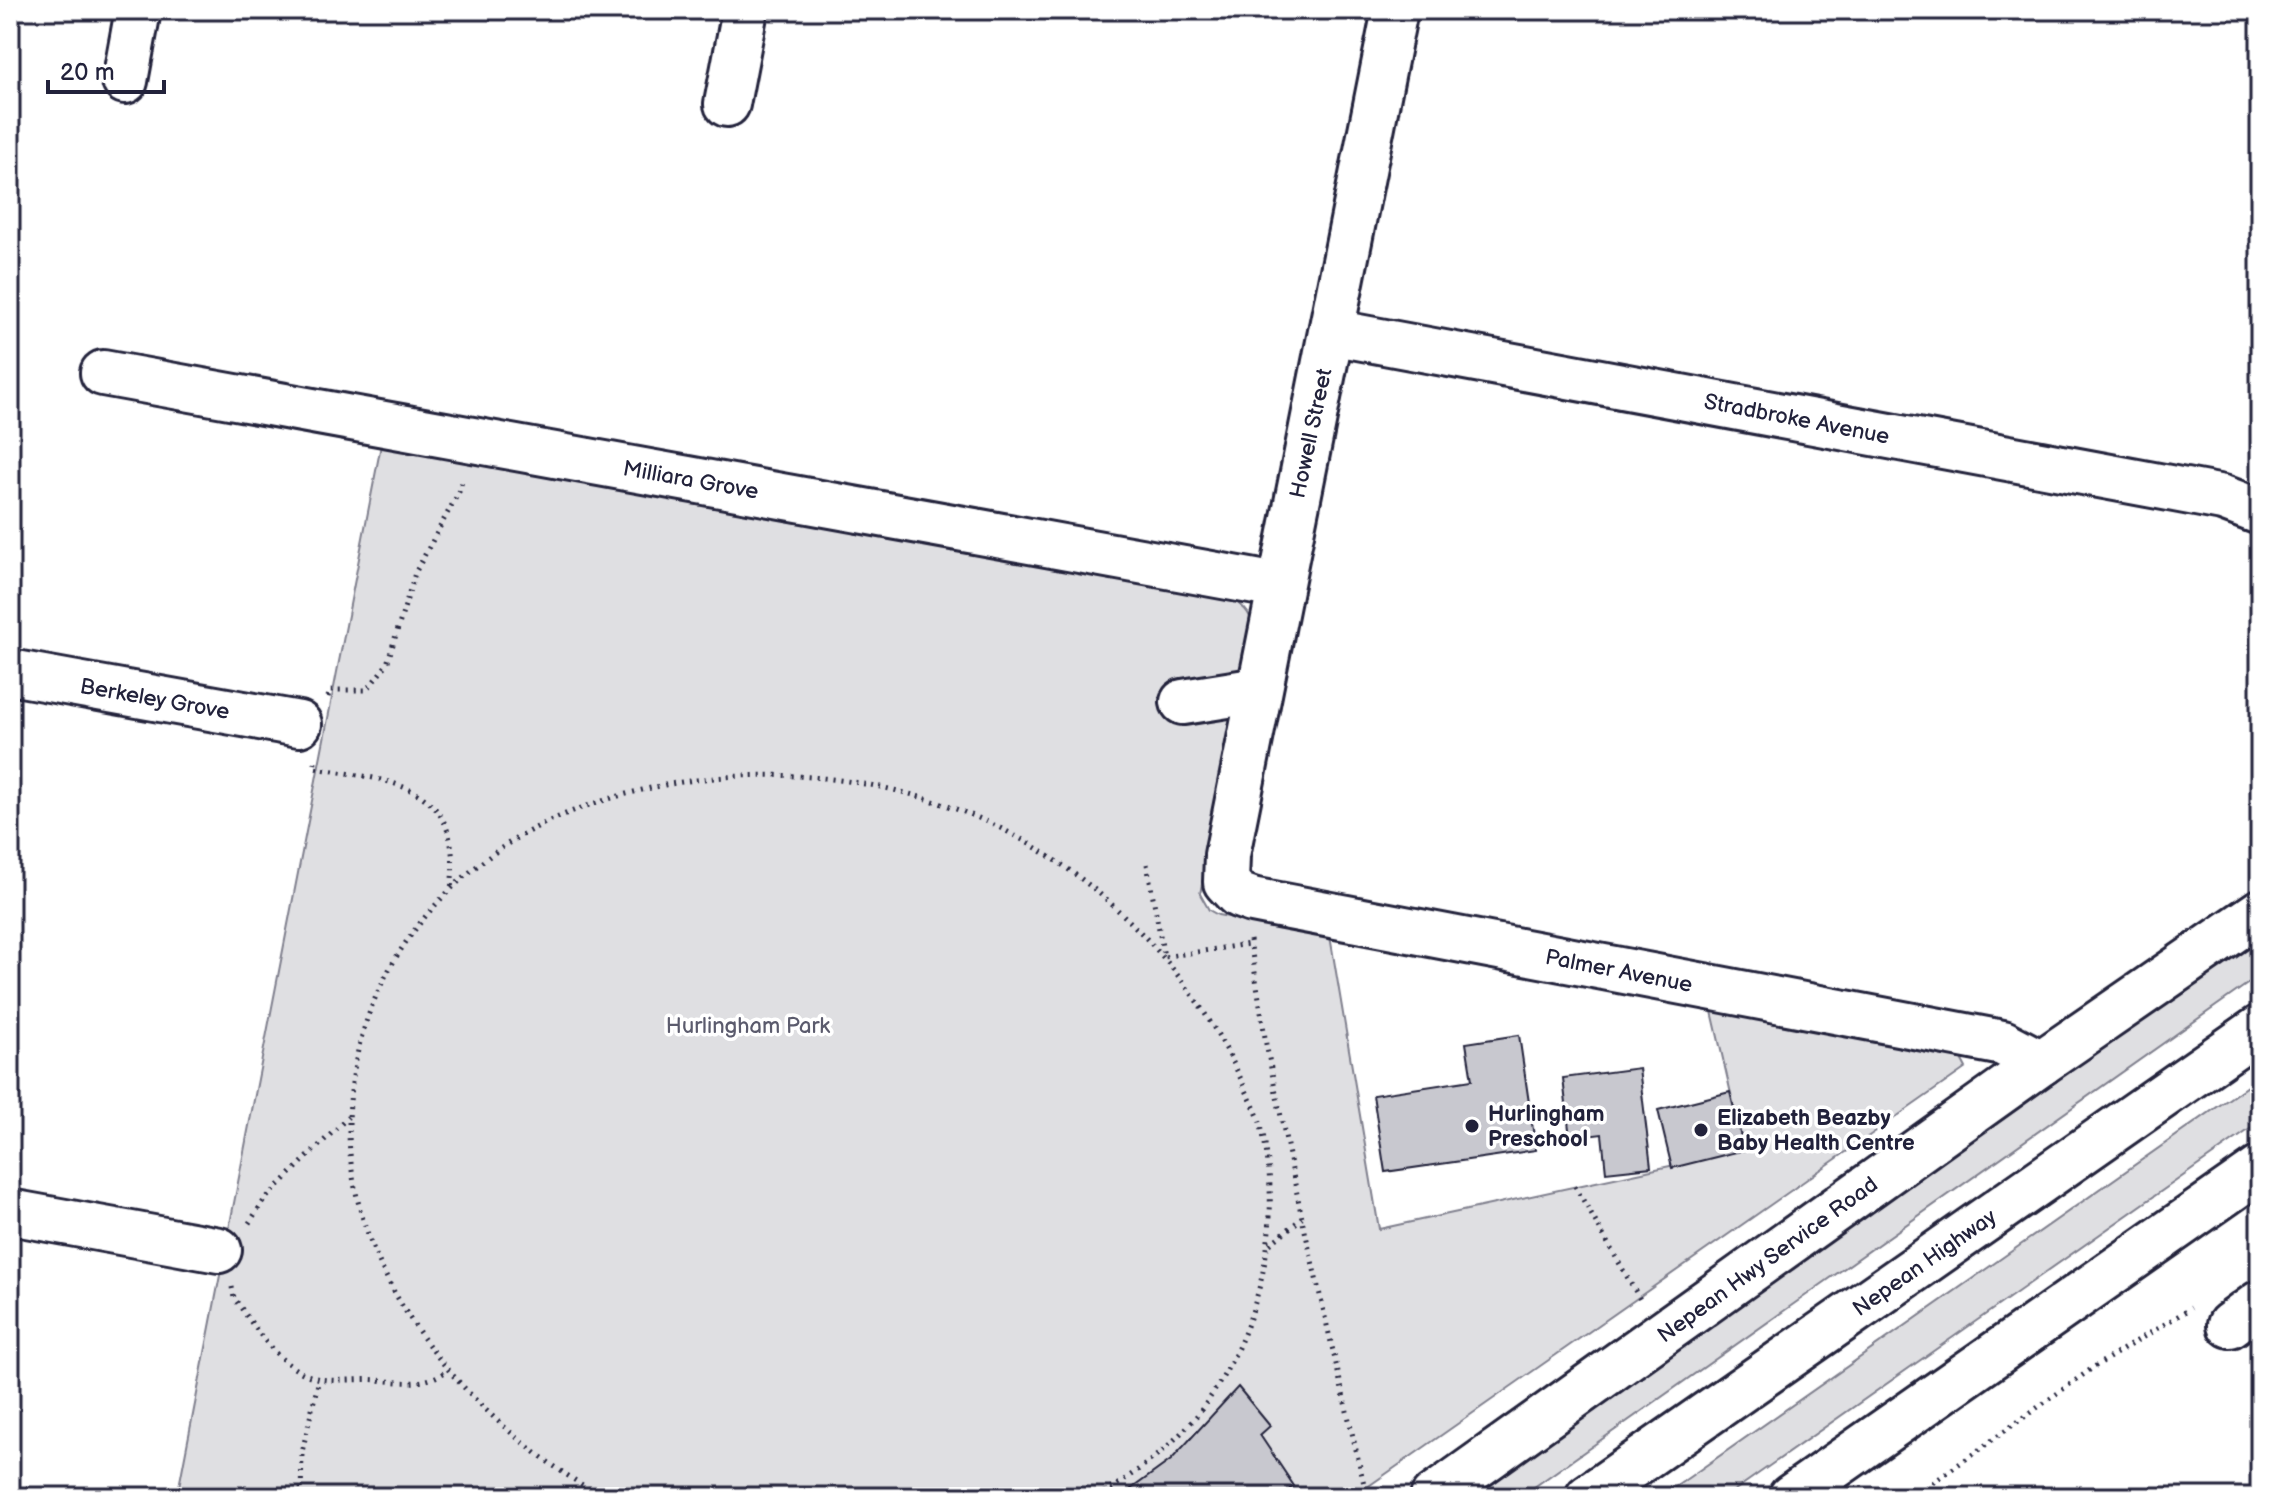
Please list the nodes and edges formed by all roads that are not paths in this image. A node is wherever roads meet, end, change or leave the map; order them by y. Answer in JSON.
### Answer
{"nodes":[{"id":1,"x":138,"y":10,"type":"edge"},
{"id":2,"x":745,"y":10,"type":"edge"},
{"id":3,"x":1395,"y":10,"type":"edge"},
{"id":4,"x":125,"y":81,"type":"dead end"},
{"id":5,"x":727,"y":104,"type":"dead end"},
{"id":6,"x":1331,"y":332,"type":"junction"},
{"id":7,"x":103,"y":373,"type":"dead end"},
{"id":8,"x":2260,"y":512,"type":"edge"},
{"id":9,"x":1278,"y":586,"type":"junction"},
{"id":10,"x":10,"y":672,"type":"edge"},
{"id":11,"x":1259,"y":690,"type":"junction"},
{"id":12,"x":1183,"y":702,"type":"dead end"},
{"id":13,"x":314,"y":727,"type":"road end"},
{"id":14,"x":1252,"y":900,"type":"joint"},
{"id":15,"x":2260,"y":912,"type":"edge"},
{"id":16,"x":2260,"y":1028,"type":"edge"},
{"id":17,"x":2041,"y":1063,"type":"junction"},
{"id":18,"x":2260,"y":1169,"type":"edge"},
{"id":19,"x":10,"y":1212,"type":"edge"},
{"id":20,"x":233,"y":1252,"type":"road end"},
{"id":21,"x":1433,"y":1497,"type":"edge"},
{"id":22,"x":1588,"y":1497,"type":"edge"},
{"id":23,"x":1791,"y":1497,"type":"edge"}],
"edges":[{"from":1,"to":4,"type":"main road"},
{"from":2,"to":5,"type":"main road"},
{"from":3,"to":6,"type":"main road","name":"Howell Street"},
{"from":6,"to":8,"type":"main road","name":"Stradbroke Avenue"},
{"from":6,"to":9,"type":"main road","name":"Howell Street"},
{"from":7,"to":9,"type":"main road","name":"Milliara Grove"},
{"from":9,"to":11,"type":"main road","name":"Howell Street"},
{"from":10,"to":13,"type":"main road","name":"Berkeley Grove"},
{"from":11,"to":12,"type":"main road"},
{"from":11,"to":14,"type":"main road","name":"Howell Street"},
{"from":14,"to":17,"type":"main road","name":"Palmer Avenue"},
{"from":15,"to":17,"type":"main road","name":"Nepean Hwy Service Road"},
{"from":16,"to":22,"type":"main road","name":"Nepean Highway"},
{"from":17,"to":21,"type":"main road","name":"Nepean Hwy Service Road"},
{"from":18,"to":23,"type":"main road"},
{"from":19,"to":20,"type":"main road"}]}
